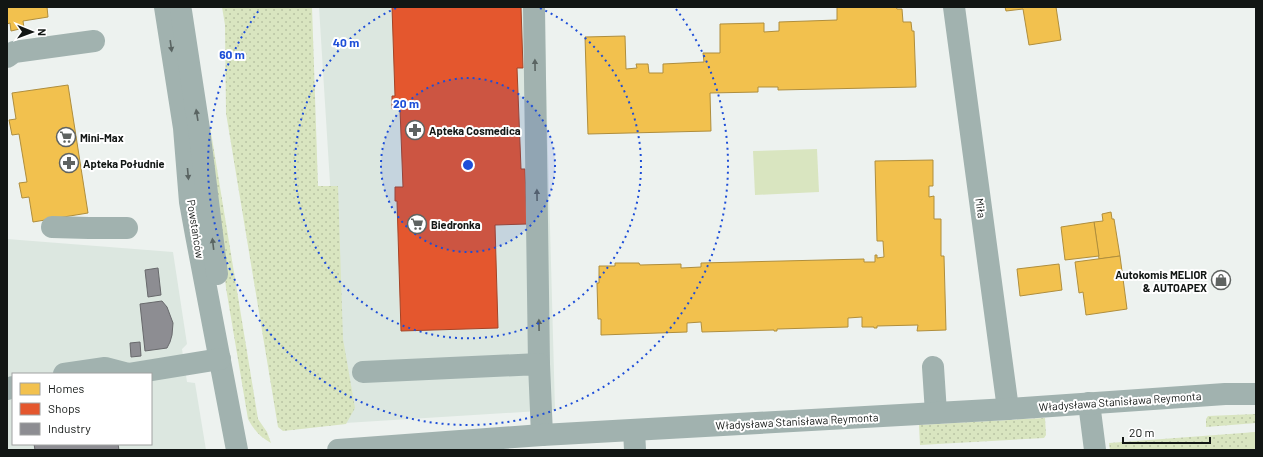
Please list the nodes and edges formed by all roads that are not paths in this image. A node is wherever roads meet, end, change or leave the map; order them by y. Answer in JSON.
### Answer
{"nodes":[{"id":1,"x":165,"y":7,"type":"edge"},
{"id":2,"x":180,"y":7,"type":"edge"},
{"id":3,"x":534,"y":7,"type":"edge"},
{"id":4,"x":954,"y":7,"type":"edge"},
{"id":5,"x":94,"y":41,"type":"dead end"},
{"id":6,"x":7,"y":57,"type":"edge"},
{"id":7,"x":52,"y":227,"type":"dead end"},
{"id":8,"x":127,"y":228,"type":"dead end"},
{"id":9,"x":220,"y":359,"type":"junction"},
{"id":10,"x":540,"y":364,"type":"junction"},
{"id":11,"x":933,"y":367,"type":"dead end"},
{"id":12,"x":363,"y":372,"type":"dead end"},
{"id":13,"x":71,"y":373,"type":"edge"},
{"id":14,"x":124,"y":373,"type":"edge"},
{"id":15,"x":134,"y":373,"type":"edge"},
{"id":16,"x":1256,"y":394,"type":"edge"},
{"id":17,"x":1090,"y":403,"type":"junction"},
{"id":18,"x":1008,"y":409,"type":"junction"},
{"id":19,"x":936,"y":413,"type":"junction"},
{"id":20,"x":542,"y":435,"type":"junction"},
{"id":21,"x":635,"y":440,"type":"edge"},
{"id":22,"x":238,"y":450,"type":"edge"},
{"id":23,"x":338,"y":450,"type":"edge"},
{"id":24,"x":1095,"y":450,"type":"edge"}],
"edges":[{"from":1,"to":9,"type":"street","name":"Powstańców","one_way":true},
{"from":22,"to":2,"type":"street","name":"Powstańców","one_way":true},
{"from":10,"to":3,"type":"street","one_way":true},
{"from":4,"to":18,"type":"street","name":"Miła"},
{"from":5,"to":6,"type":"street"},
{"from":7,"to":8,"type":"street"},
{"from":9,"to":15,"type":"street"},
{"from":9,"to":22,"type":"street","name":"Powstańców"},
{"from":10,"to":12,"type":"street"},
{"from":10,"to":20,"type":"street"},
{"from":11,"to":19,"type":"street"},
{"from":13,"to":14,"type":"street"},
{"from":16,"to":17,"type":"street","name":"Władysława Stanisława Reymonta"},
{"from":17,"to":18,"type":"street","name":"Władysława Stanisława Reymonta"},
{"from":17,"to":24,"type":"street"},
{"from":18,"to":19,"type":"street","name":"Władysława Stanisława Reymonta"},
{"from":19,"to":21,"type":"street","name":"Władysława Stanisława Reymonta"},
{"from":20,"to":21,"type":"street","name":"Władysława Stanisława Reymonta"},
{"from":20,"to":23,"type":"street","name":"Władysława Stanisława Reymonta"}]}
